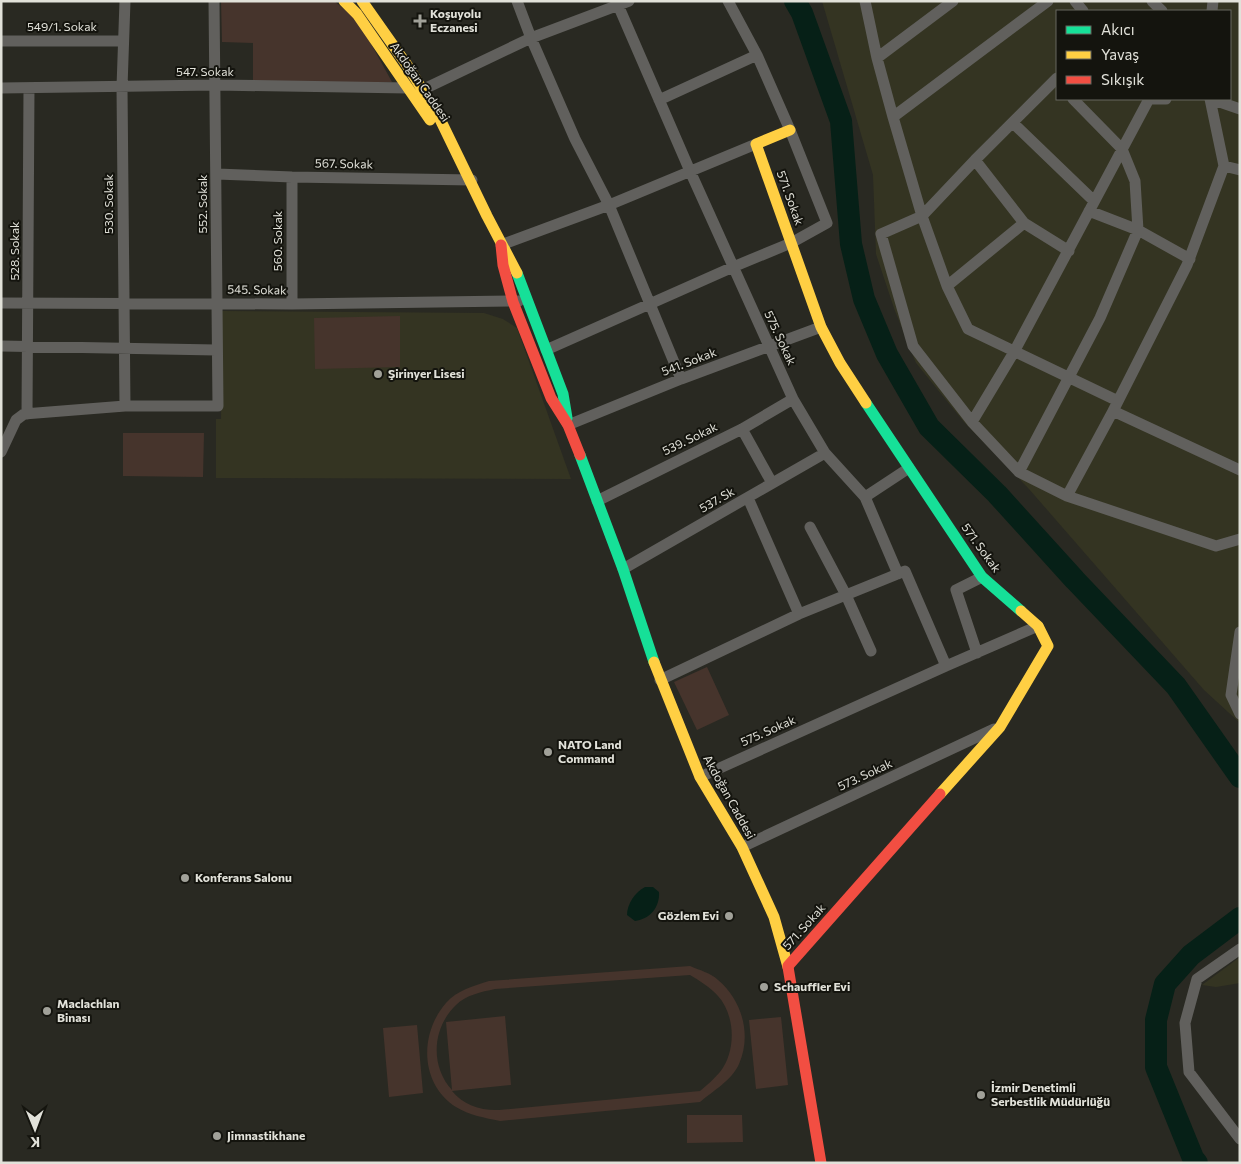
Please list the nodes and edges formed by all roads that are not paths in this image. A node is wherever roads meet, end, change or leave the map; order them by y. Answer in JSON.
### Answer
{"nodes":[{"id":1,"x":124,"y":1,"type":"edge"},
{"id":2,"x":214,"y":1,"type":"edge"},
{"id":3,"x":344,"y":1,"type":"edge"},
{"id":4,"x":362,"y":1,"type":"edge"},
{"id":5,"x":518,"y":1,"type":"edge"},
{"id":6,"x":728,"y":1,"type":"edge"},
{"id":7,"x":865,"y":1,"type":"edge"},
{"id":8,"x":953,"y":1,"type":"edge"},
{"id":9,"x":1048,"y":1,"type":"edge"},
{"id":10,"x":1152,"y":1,"type":"edge"},
{"id":11,"x":624,"y":3,"type":"edge"},
{"id":12,"x":1161,"y":10,"type":"edge"},
{"id":13,"x":531,"y":38,"type":"junction"},
{"id":14,"x":1,"y":40,"type":"edge"},
{"id":15,"x":122,"y":41,"type":"junction"},
{"id":16,"x":756,"y":55,"type":"junction"},
{"id":17,"x":877,"y":58,"type":"junction"},
{"id":18,"x":1056,"y":81,"type":"edge"},
{"id":19,"x":216,"y":85,"type":"junction"},
{"id":20,"x":122,"y":87,"type":"junction"},
{"id":21,"x":1,"y":88,"type":"edge"},
{"id":22,"x":29,"y":88,"type":"junction"},
{"id":23,"x":408,"y":88,"type":"junction"},
{"id":24,"x":424,"y":89,"type":"junction"},
{"id":25,"x":659,"y":100,"type":"junction"},
{"id":26,"x":1074,"y":100,"type":"edge"},
{"id":27,"x":1148,"y":100,"type":"edge"},
{"id":28,"x":1210,"y":100,"type":"edge"},
{"id":29,"x":1213,"y":100,"type":"edge"},
{"id":30,"x":1240,"y":109,"type":"edge"},
{"id":31,"x":893,"y":117,"type":"junction"},
{"id":32,"x":1013,"y":123,"type":"junction"},
{"id":33,"x":790,"y":130,"type":"junction"},
{"id":34,"x":756,"y":144,"type":"junction"},
{"id":35,"x":1122,"y":149,"type":"junction"},
{"id":36,"x":975,"y":160,"type":"junction"},
{"id":37,"x":1224,"y":166,"type":"junction"},
{"id":38,"x":1240,"y":170,"type":"edge"},
{"id":39,"x":690,"y":171,"type":"junction"},
{"id":40,"x":217,"y":174,"type":"junction"},
{"id":41,"x":292,"y":177,"type":"junction"},
{"id":42,"x":472,"y":180,"type":"junction"},
{"id":43,"x":609,"y":205,"type":"junction"},
{"id":44,"x":1092,"y":206,"type":"junction"},
{"id":45,"x":922,"y":216,"type":"junction"},
{"id":46,"x":1024,"y":223,"type":"junction"},
{"id":47,"x":1138,"y":230,"type":"junction"},
{"id":48,"x":869,"y":231,"type":"dead end"},
{"id":49,"x":881,"y":234,"type":"junction"},
{"id":50,"x":791,"y":243,"type":"junction"},
{"id":51,"x":501,"y":245,"type":"junction"},
{"id":52,"x":1069,"y":252,"type":"junction"},
{"id":53,"x":1190,"y":259,"type":"junction"},
{"id":54,"x":733,"y":267,"type":"junction"},
{"id":55,"x":947,"y":286,"type":"junction"},
{"id":56,"x":526,"y":300,"type":"junction"},
{"id":57,"x":513,"y":302,"type":"junction"},
{"id":58,"x":1,"y":303,"type":"edge"},
{"id":59,"x":29,"y":303,"type":"junction"},
{"id":60,"x":124,"y":303,"type":"junction"},
{"id":61,"x":216,"y":304,"type":"junction"},
{"id":62,"x":292,"y":304,"type":"junction"},
{"id":63,"x":649,"y":304,"type":"junction"},
{"id":64,"x":821,"y":327,"type":"junction"},
{"id":65,"x":1,"y":346,"type":"edge"},
{"id":66,"x":29,"y":346,"type":"junction"},
{"id":67,"x":770,"y":347,"type":"junction"},
{"id":68,"x":124,"y":348,"type":"junction"},
{"id":69,"x":216,"y":350,"type":"junction"},
{"id":70,"x":546,"y":350,"type":"junction"},
{"id":71,"x":1014,"y":352,"type":"junction"},
{"id":72,"x":1069,"y":378,"type":"junction"},
{"id":73,"x":682,"y":379,"type":"junction"},
{"id":74,"x":793,"y":399,"type":"junction"},
{"id":75,"x":125,"y":406,"type":"junction"},
{"id":76,"x":1115,"y":406,"type":"junction"},
{"id":77,"x":27,"y":414,"type":"junction"},
{"id":78,"x":972,"y":422,"type":"junction"},
{"id":79,"x":568,"y":425,"type":"junction"},
{"id":80,"x":742,"y":429,"type":"junction"},
{"id":81,"x":1,"y":452,"type":"edge"},
{"id":82,"x":825,"y":453,"type":"junction"},
{"id":83,"x":910,"y":468,"type":"junction"},
{"id":84,"x":1240,"y":470,"type":"edge"},
{"id":85,"x":1018,"y":472,"type":"junction"},
{"id":86,"x":772,"y":483,"type":"junction"},
{"id":87,"x":865,"y":496,"type":"junction"},
{"id":88,"x":1067,"y":496,"type":"junction"},
{"id":89,"x":748,"y":498,"type":"junction"},
{"id":90,"x":597,"y":501,"type":"junction"},
{"id":91,"x":810,"y":526,"type":"dead end"},
{"id":92,"x":1240,"y":540,"type":"edge"},
{"id":93,"x":623,"y":569,"type":"junction"},
{"id":94,"x":902,"y":572,"type":"junction"},
{"id":95,"x":982,"y":577,"type":"junction"},
{"id":96,"x":846,"y":595,"type":"junction"},
{"id":97,"x":799,"y":614,"type":"junction"},
{"id":98,"x":1038,"y":626,"type":"junction"},
{"id":99,"x":1240,"y":632,"type":"edge"},
{"id":100,"x":871,"y":651,"type":"dead end"},
{"id":101,"x":977,"y":653,"type":"junction"},
{"id":102,"x":1238,"y":656,"type":"edge"},
{"id":103,"x":946,"y":666,"type":"junction"},
{"id":104,"x":660,"y":680,"type":"junction"},
{"id":105,"x":1235,"y":694,"type":"edge"},
{"id":106,"x":1240,"y":714,"type":"edge"},
{"id":107,"x":1000,"y":727,"type":"junction"},
{"id":108,"x":700,"y":777,"type":"junction"},
{"id":109,"x":742,"y":847,"type":"junction"},
{"id":110,"x":1240,"y":949,"type":"edge"},
{"id":111,"x":788,"y":966,"type":"junction"},
{"id":112,"x":1240,"y":1139,"type":"edge"},
{"id":113,"x":821,"y":1163,"type":"edge"}],
"edges":[{"from":1,"to":15,"type":"street","name":"530. Sokak"},
{"from":2,"to":19,"type":"street","name":"552. Sokak"},
{"from":3,"to":23,"type":"main road","name":"Akdoğan Caddesi"},
{"from":4,"to":24,"type":"main road","name":"Akdoğan Caddesi"},
{"from":5,"to":13,"type":"street"},
{"from":6,"to":16,"type":"street"},
{"from":7,"to":17,"type":"street"},
{"from":8,"to":17,"type":"street"},
{"from":9,"to":31,"type":"street"},
{"from":10,"to":12,"type":"street"},
{"from":11,"to":13,"type":"street"},
{"from":11,"to":25,"type":"street","name":"575. Sokak"},
{"from":13,"to":24,"type":"street"},
{"from":13,"to":43,"type":"street"},
{"from":14,"to":15,"type":"street","name":"549/1. Sokak"},
{"from":15,"to":20,"type":"street","name":"530. Sokak"},
{"from":16,"to":25,"type":"street"},
{"from":16,"to":33,"type":"street"},
{"from":17,"to":31,"type":"street"},
{"from":18,"to":32,"type":"street"},
{"from":19,"to":20,"type":"street","name":"547. Sokak"},
{"from":19,"to":23,"type":"street","name":"547. Sokak"},
{"from":19,"to":40,"type":"street","name":"552. Sokak"},
{"from":20,"to":22,"type":"street","name":"547. Sokak"},
{"from":20,"to":60,"type":"street","name":"530. Sokak"},
{"from":21,"to":22,"type":"street","name":"547. Sokak"},
{"from":22,"to":59,"type":"street","name":"528. Sokak"},
{"from":23,"to":42,"type":"main road","name":"Akdoğan Caddesi"},
{"from":24,"to":42,"type":"main road","name":"Akdoğan Caddesi"},
{"from":25,"to":39,"type":"street","name":"575. Sokak"},
{"from":26,"to":35,"type":"street"},
{"from":27,"to":35,"type":"street"},
{"from":28,"to":37,"type":"street"},
{"from":29,"to":30,"type":"street"},
{"from":31,"to":45,"type":"street"},
{"from":32,"to":36,"type":"street"},
{"from":32,"to":44,"type":"street"},
{"from":33,"to":34,"type":"main road"},
{"from":33,"to":50,"type":"street"},
{"from":34,"to":39,"type":"street"},
{"from":34,"to":50,"type":"main road","name":"571. Sokak"},
{"from":35,"to":44,"type":"street"},
{"from":35,"to":47,"type":"street"},
{"from":36,"to":45,"type":"street"},
{"from":36,"to":46,"type":"street"},
{"from":37,"to":38,"type":"street"},
{"from":37,"to":53,"type":"street"},
{"from":39,"to":43,"type":"street"},
{"from":39,"to":54,"type":"street","name":"575. Sokak"},
{"from":40,"to":41,"type":"street","name":"567. Sokak"},
{"from":40,"to":61,"type":"street","name":"552. Sokak"},
{"from":41,"to":42,"type":"street","name":"567. Sokak"},
{"from":41,"to":62,"type":"street","name":"560. Sokak"},
{"from":42,"to":51,"type":"main road","name":"Akdoğan Caddesi"},
{"from":43,"to":51,"type":"street"},
{"from":43,"to":63,"type":"street"},
{"from":44,"to":47,"type":"street"},
{"from":44,"to":52,"type":"street"},
{"from":45,"to":49,"type":"street"},
{"from":45,"to":55,"type":"street"},
{"from":46,"to":52,"type":"street"},
{"from":46,"to":55,"type":"street"},
{"from":47,"to":53,"type":"street"},
{"from":47,"to":72,"type":"street"},
{"from":48,"to":49,"type":"street"},
{"from":49,"to":78,"type":"street"},
{"from":50,"to":54,"type":"street"},
{"from":50,"to":64,"type":"main road","name":"571. Sokak"},
{"from":51,"to":56,"type":"main road","name":"Akdoğan Caddesi"},
{"from":51,"to":57,"type":"main road","name":"Akdoğan Caddesi"},
{"from":52,"to":71,"type":"street"},
{"from":53,"to":76,"type":"street"},
{"from":54,"to":63,"type":"street"},
{"from":54,"to":67,"type":"street","name":"575. Sokak"},
{"from":55,"to":71,"type":"street"},
{"from":56,"to":57,"type":"street","name":"545. Sokak"},
{"from":56,"to":70,"type":"main road","name":"Akdoğan Caddesi"},
{"from":57,"to":62,"type":"street","name":"545. Sokak"},
{"from":57,"to":79,"type":"main road","name":"Akdoğan Caddesi"},
{"from":58,"to":59,"type":"street","name":"545. Sokak"},
{"from":59,"to":60,"type":"street","name":"545. Sokak"},
{"from":59,"to":66,"type":"street","name":"528. Sokak"},
{"from":60,"to":61,"type":"street","name":"545. Sokak"},
{"from":60,"to":68,"type":"street","name":"530. Sokak"},
{"from":61,"to":62,"type":"street","name":"545. Sokak"},
{"from":61,"to":69,"type":"street","name":"552. Sokak"},
{"from":63,"to":70,"type":"street"},
{"from":63,"to":73,"type":"street"},
{"from":64,"to":67,"type":"street","name":"541. Sokak"},
{"from":64,"to":83,"type":"main road","name":"571. Sokak"},
{"from":65,"to":66,"type":"street"},
{"from":66,"to":68,"type":"street"},
{"from":66,"to":77,"type":"street","name":"528. Sokak"},
{"from":67,"to":73,"type":"street","name":"541. Sokak"},
{"from":67,"to":74,"type":"street","name":"575. Sokak"},
{"from":68,"to":69,"type":"street"},
{"from":68,"to":75,"type":"street","name":"530. Sokak"},
{"from":69,"to":75,"type":"street","name":"552. Sokak"},
{"from":70,"to":79,"type":"main road","name":"Akdoğan Caddesi"},
{"from":71,"to":72,"type":"street"},
{"from":71,"to":78,"type":"street"},
{"from":72,"to":76,"type":"street"},
{"from":72,"to":85,"type":"street"},
{"from":73,"to":79,"type":"street","name":"541. Sokak"},
{"from":74,"to":80,"type":"street","name":"539. Sokak"},
{"from":74,"to":82,"type":"street","name":"575. Sokak"},
{"from":75,"to":77,"type":"street"},
{"from":76,"to":84,"type":"street"},
{"from":76,"to":88,"type":"street"},
{"from":77,"to":81,"type":"street"},
{"from":78,"to":85,"type":"street"},
{"from":79,"to":90,"type":"main road","name":"Akdoğan Caddesi"},
{"from":80,"to":86,"type":"street"},
{"from":80,"to":90,"type":"street","name":"539. Sokak"},
{"from":82,"to":86,"type":"street","name":"537. Sk"},
{"from":82,"to":87,"type":"street","name":"575. Sokak"},
{"from":83,"to":87,"type":"street"},
{"from":83,"to":95,"type":"main road","name":"571. Sokak"},
{"from":85,"to":88,"type":"street"},
{"from":86,"to":89,"type":"street","name":"537. Sk"},
{"from":87,"to":94,"type":"street","name":"575. Sokak"},
{"from":88,"to":92,"type":"street"},
{"from":89,"to":93,"type":"street","name":"537. Sk"},
{"from":89,"to":97,"type":"street"},
{"from":90,"to":93,"type":"main road","name":"Akdoğan Caddesi"},
{"from":91,"to":96,"type":"street"},
{"from":93,"to":104,"type":"main road","name":"Akdoğan Caddesi"},
{"from":94,"to":96,"type":"street"},
{"from":94,"to":103,"type":"street","name":"575. Sokak"},
{"from":95,"to":98,"type":"main road","name":"571. Sokak"},
{"from":95,"to":101,"type":"street"},
{"from":96,"to":97,"type":"street"},
{"from":96,"to":100,"type":"street"},
{"from":97,"to":104,"type":"street"},
{"from":98,"to":101,"type":"street"},
{"from":98,"to":107,"type":"main road","name":"571. Sokak"},
{"from":99,"to":102,"type":"street"},
{"from":101,"to":103,"type":"street"},
{"from":102,"to":105,"type":"street"},
{"from":103,"to":108,"type":"street","name":"575. Sokak"},
{"from":104,"to":108,"type":"main road","name":"Akdoğan Caddesi"},
{"from":105,"to":106,"type":"street"},
{"from":107,"to":109,"type":"street","name":"573. Sokak"},
{"from":107,"to":111,"type":"main road","name":"571. Sokak"},
{"from":108,"to":109,"type":"main road","name":"Akdoğan Caddesi"},
{"from":109,"to":111,"type":"main road","name":"Akdoğan Caddesi"},
{"from":110,"to":112,"type":"street"},
{"from":111,"to":113,"type":"main road","name":"Akdoğan Caddesi"}]}
